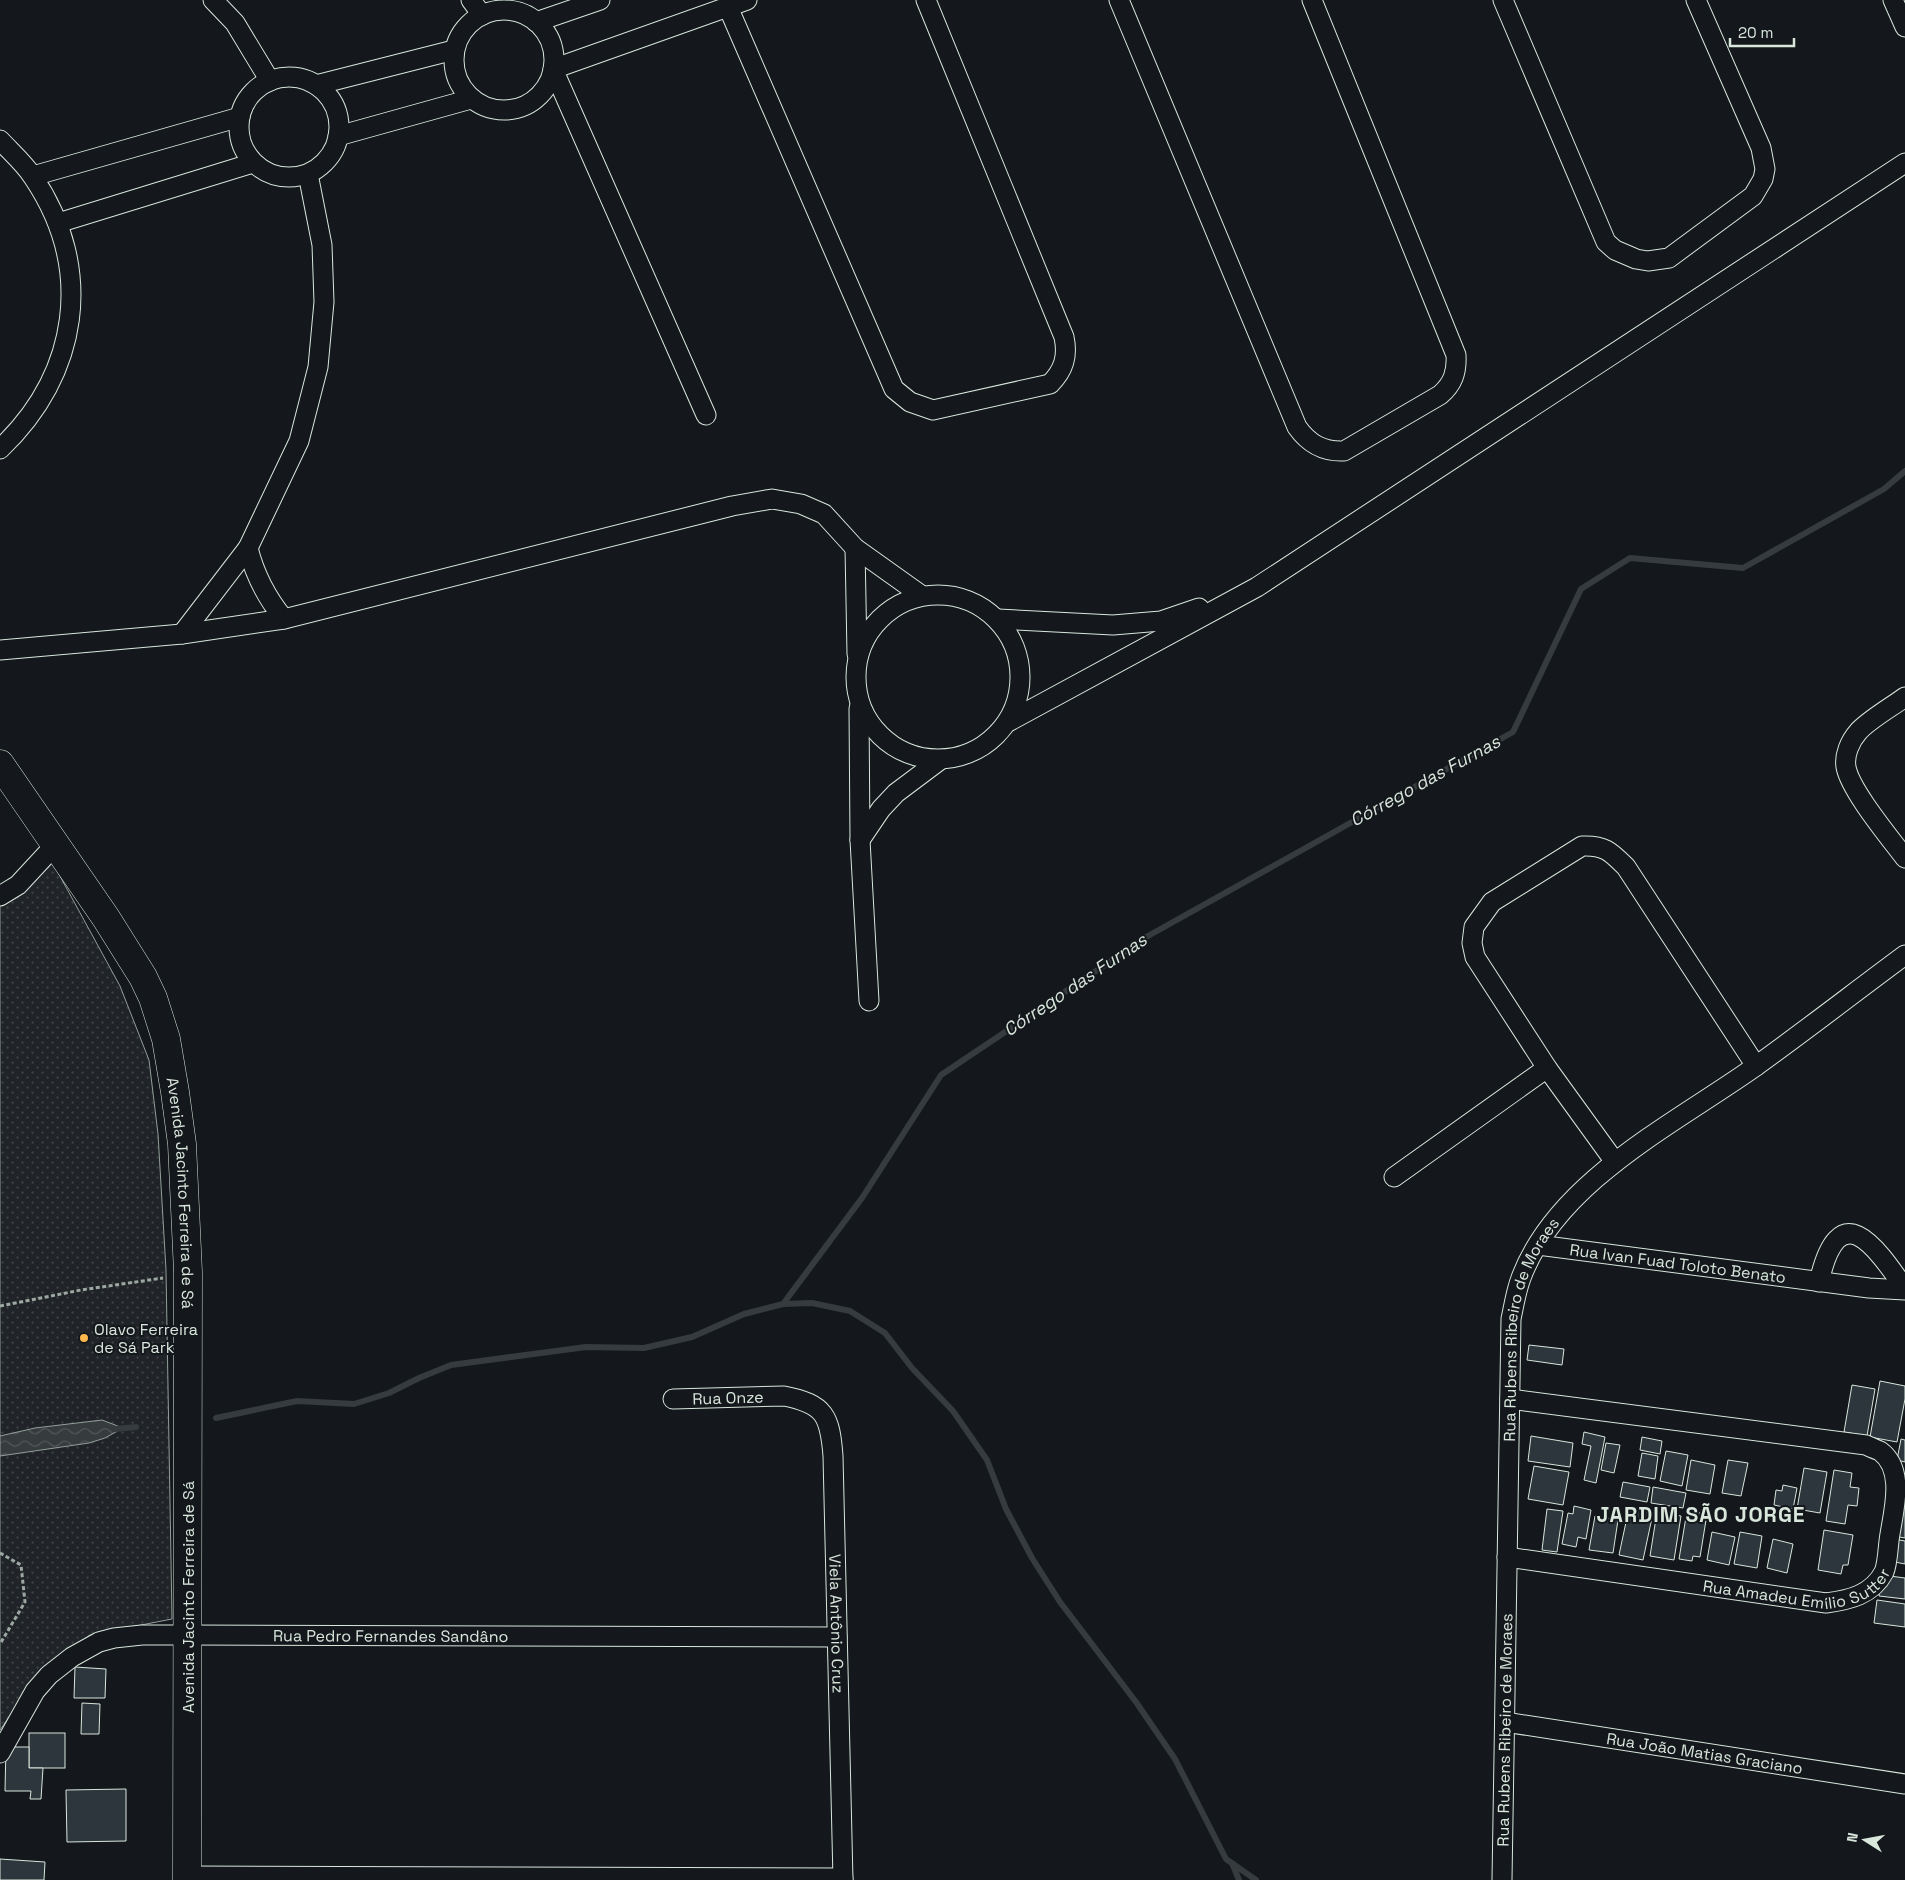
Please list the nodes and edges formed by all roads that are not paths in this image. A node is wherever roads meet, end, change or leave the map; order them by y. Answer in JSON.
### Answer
{"nodes":[{"id":1,"x":213,"y":0,"type":"edge"},
{"id":2,"x":600,"y":0,"type":"edge"},
{"id":3,"x":747,"y":0,"type":"edge"},
{"id":4,"x":926,"y":0,"type":"edge"},
{"id":5,"x":1119,"y":0,"type":"edge"},
{"id":6,"x":1312,"y":0,"type":"edge"},
{"id":7,"x":1503,"y":0,"type":"edge"},
{"id":8,"x":1696,"y":0,"type":"edge"},
{"id":9,"x":1893,"y":0,"type":"edge"},
{"id":10,"x":728,"y":7,"type":"junction"},
{"id":11,"x":476,"y":8,"type":"edge"},
{"id":12,"x":536,"y":22,"type":"junction"},
{"id":13,"x":1905,"y":27,"type":"edge"},
{"id":14,"x":454,"y":50,"type":"junction"},
{"id":15,"x":553,"y":69,"type":"junction"},
{"id":16,"x":270,"y":81,"type":"junction"},
{"id":17,"x":316,"y":85,"type":"junction"},
{"id":18,"x":471,"y":99,"type":"junction"},
{"id":19,"x":240,"y":117,"type":"junction"},
{"id":20,"x":338,"y":136,"type":"junction"},
{"id":21,"x":0,"y":140,"type":"edge"},
{"id":22,"x":253,"y":163,"type":"junction"},
{"id":23,"x":1905,"y":163,"type":"edge"},
{"id":24,"x":308,"y":174,"type":"junction"},
{"id":25,"x":33,"y":176,"type":"junction"},
{"id":26,"x":58,"y":223,"type":"junction"},
{"id":27,"x":706,"y":415,"type":"dead end"},
{"id":28,"x":0,"y":449,"type":"edge"},
{"id":29,"x":248,"y":548,"type":"junction"},
{"id":30,"x":855,"y":548,"type":"junction"},
{"id":31,"x":1257,"y":587,"type":"junction"},
{"id":32,"x":921,"y":595,"type":"junction"},
{"id":33,"x":998,"y":618,"type":"junction"},
{"id":34,"x":284,"y":619,"type":"junction"},
{"id":35,"x":182,"y":634,"type":"junction"},
{"id":36,"x":0,"y":650,"type":"edge"},
{"id":37,"x":857,"y":660,"type":"junction"},
{"id":38,"x":1905,"y":698,"type":"edge"},
{"id":39,"x":859,"y":702,"type":"junction"},
{"id":40,"x":1008,"y":722,"type":"junction"},
{"id":41,"x":940,"y":760,"type":"junction"},
{"id":42,"x":0,"y":764,"type":"edge"},
{"id":43,"x":860,"y":840,"type":"junction"},
{"id":44,"x":56,"y":844,"type":"junction"},
{"id":45,"x":1905,"y":858,"type":"edge"},
{"id":46,"x":0,"y":896,"type":"edge"},
{"id":47,"x":1905,"y":955,"type":"edge"},
{"id":48,"x":869,"y":1002,"type":"dead end"},
{"id":49,"x":1756,"y":1066,"type":"junction"},
{"id":50,"x":1547,"y":1068,"type":"junction"},
{"id":51,"x":1615,"y":1162,"type":"junction"},
{"id":52,"x":1394,"y":1177,"type":"dead end"},
{"id":53,"x":1538,"y":1245,"type":"junction"},
{"id":54,"x":1819,"y":1282,"type":"junction"},
{"id":55,"x":1905,"y":1289,"type":"edge"},
{"id":56,"x":784,"y":1396,"type":"joint"},
{"id":57,"x":673,"y":1399,"type":"dead end"},
{"id":58,"x":1510,"y":1399,"type":"junction"},
{"id":59,"x":1508,"y":1557,"type":"junction"},
{"id":60,"x":188,"y":1634,"type":"junction"},
{"id":61,"x":837,"y":1637,"type":"junction"},
{"id":62,"x":1505,"y":1722,"type":"junction"},
{"id":63,"x":0,"y":1753,"type":"edge"},
{"id":64,"x":1905,"y":1784,"type":"edge"},
{"id":65,"x":187,"y":1878,"type":"edge"},
{"id":66,"x":843,"y":1879,"type":"edge"},
{"id":67,"x":1502,"y":1880,"type":"edge"}],
"edges":[{"from":1,"to":16,"type":"street"},
{"from":2,"to":12,"type":"street"},
{"from":3,"to":10,"type":"street"},
{"from":4,"to":10,"type":"street"},
{"from":5,"to":6,"type":"street"},
{"from":7,"to":8,"type":"street"},
{"from":9,"to":13,"type":"street"},
{"from":10,"to":15,"type":"street"},
{"from":11,"to":12,"type":"street"},
{"from":11,"to":14,"type":"street"},
{"from":12,"to":15,"type":"street"},
{"from":14,"to":17,"type":"street"},
{"from":14,"to":18,"type":"street"},
{"from":15,"to":18,"type":"street"},
{"from":15,"to":27,"type":"street"},
{"from":16,"to":17,"type":"street"},
{"from":16,"to":19,"type":"street"},
{"from":17,"to":20,"type":"street"},
{"from":18,"to":20,"type":"street"},
{"from":19,"to":22,"type":"street"},
{"from":19,"to":25,"type":"street"},
{"from":20,"to":24,"type":"street"},
{"from":21,"to":25,"type":"street"},
{"from":22,"to":24,"type":"street"},
{"from":22,"to":26,"type":"street"},
{"from":23,"to":31,"type":"street"},
{"from":24,"to":29,"type":"street"},
{"from":25,"to":26,"type":"street"},
{"from":26,"to":28,"type":"street"},
{"from":29,"to":34,"type":"street"},
{"from":29,"to":35,"type":"street"},
{"from":30,"to":32,"type":"street"},
{"from":30,"to":34,"type":"street"},
{"from":30,"to":37,"type":"street"},
{"from":31,"to":33,"type":"street"},
{"from":31,"to":40,"type":"street"},
{"from":32,"to":33,"type":"street"},
{"from":32,"to":37,"type":"street"},
{"from":33,"to":40,"type":"street"},
{"from":34,"to":35,"type":"street"},
{"from":35,"to":36,"type":"street"},
{"from":37,"to":39,"type":"street"},
{"from":38,"to":45,"type":"street"},
{"from":39,"to":41,"type":"street"},
{"from":39,"to":43,"type":"street"},
{"from":40,"to":41,"type":"street"},
{"from":41,"to":43,"type":"street"},
{"from":42,"to":44,"type":"main road","name":"Avenida Jacinto Ferreira de Sá"},
{"from":43,"to":48,"type":"street"},
{"from":44,"to":46,"type":"street"},
{"from":44,"to":60,"type":"main road","name":"Avenida Jacinto Ferreira de Sá"},
{"from":47,"to":49,"type":"street","name":"Rua Rubens Ribeiro de Moraes"},
{"from":49,"to":50,"type":"street"},
{"from":49,"to":51,"type":"street","name":"Rua Rubens Ribeiro de Moraes"},
{"from":50,"to":51,"type":"street"},
{"from":50,"to":52,"type":"street"},
{"from":51,"to":53,"type":"street","name":"Rua Rubens Ribeiro de Moraes"},
{"from":53,"to":54,"type":"street","name":"Rua Ivan Fuad Toloto Benato"},
{"from":53,"to":58,"type":"street","name":"Rua Rubens Ribeiro de Moraes"},
{"from":54,"to":55,"type":"street","name":"Rua Ivan Fuad Toloto Benato"},
{"from":54,"to":55,"type":"street","name":"Rua Ivan Fuad Toloto Benato"},
{"from":56,"to":57,"type":"street","name":"Rua Onze"},
{"from":56,"to":61,"type":"street","name":"Viela Antônio Cruz"},
{"from":58,"to":59,"type":"street","name":"Rua Rubens Ribeiro de Moraes"},
{"from":58,"to":59,"type":"street","name":"Rua Amadeu Emílio Sutter"},
{"from":59,"to":62,"type":"street","name":"Rua Rubens Ribeiro de Moraes"},
{"from":60,"to":61,"type":"street","name":"Rua Pedro Fernandes Sandâno"},
{"from":60,"to":63,"type":"street","name":"Rua Pedro Fernandes Sandâno"},
{"from":60,"to":65,"type":"main road","name":"Avenida Jacinto Ferreira de Sá"},
{"from":61,"to":66,"type":"street","name":"Viela Antônio Cruz"},
{"from":62,"to":64,"type":"street","name":"Rua João Matias Graciano"},
{"from":62,"to":67,"type":"street","name":"Rua Rubens Ribeiro de Moraes"},
{"from":65,"to":66,"type":"street"}]}
